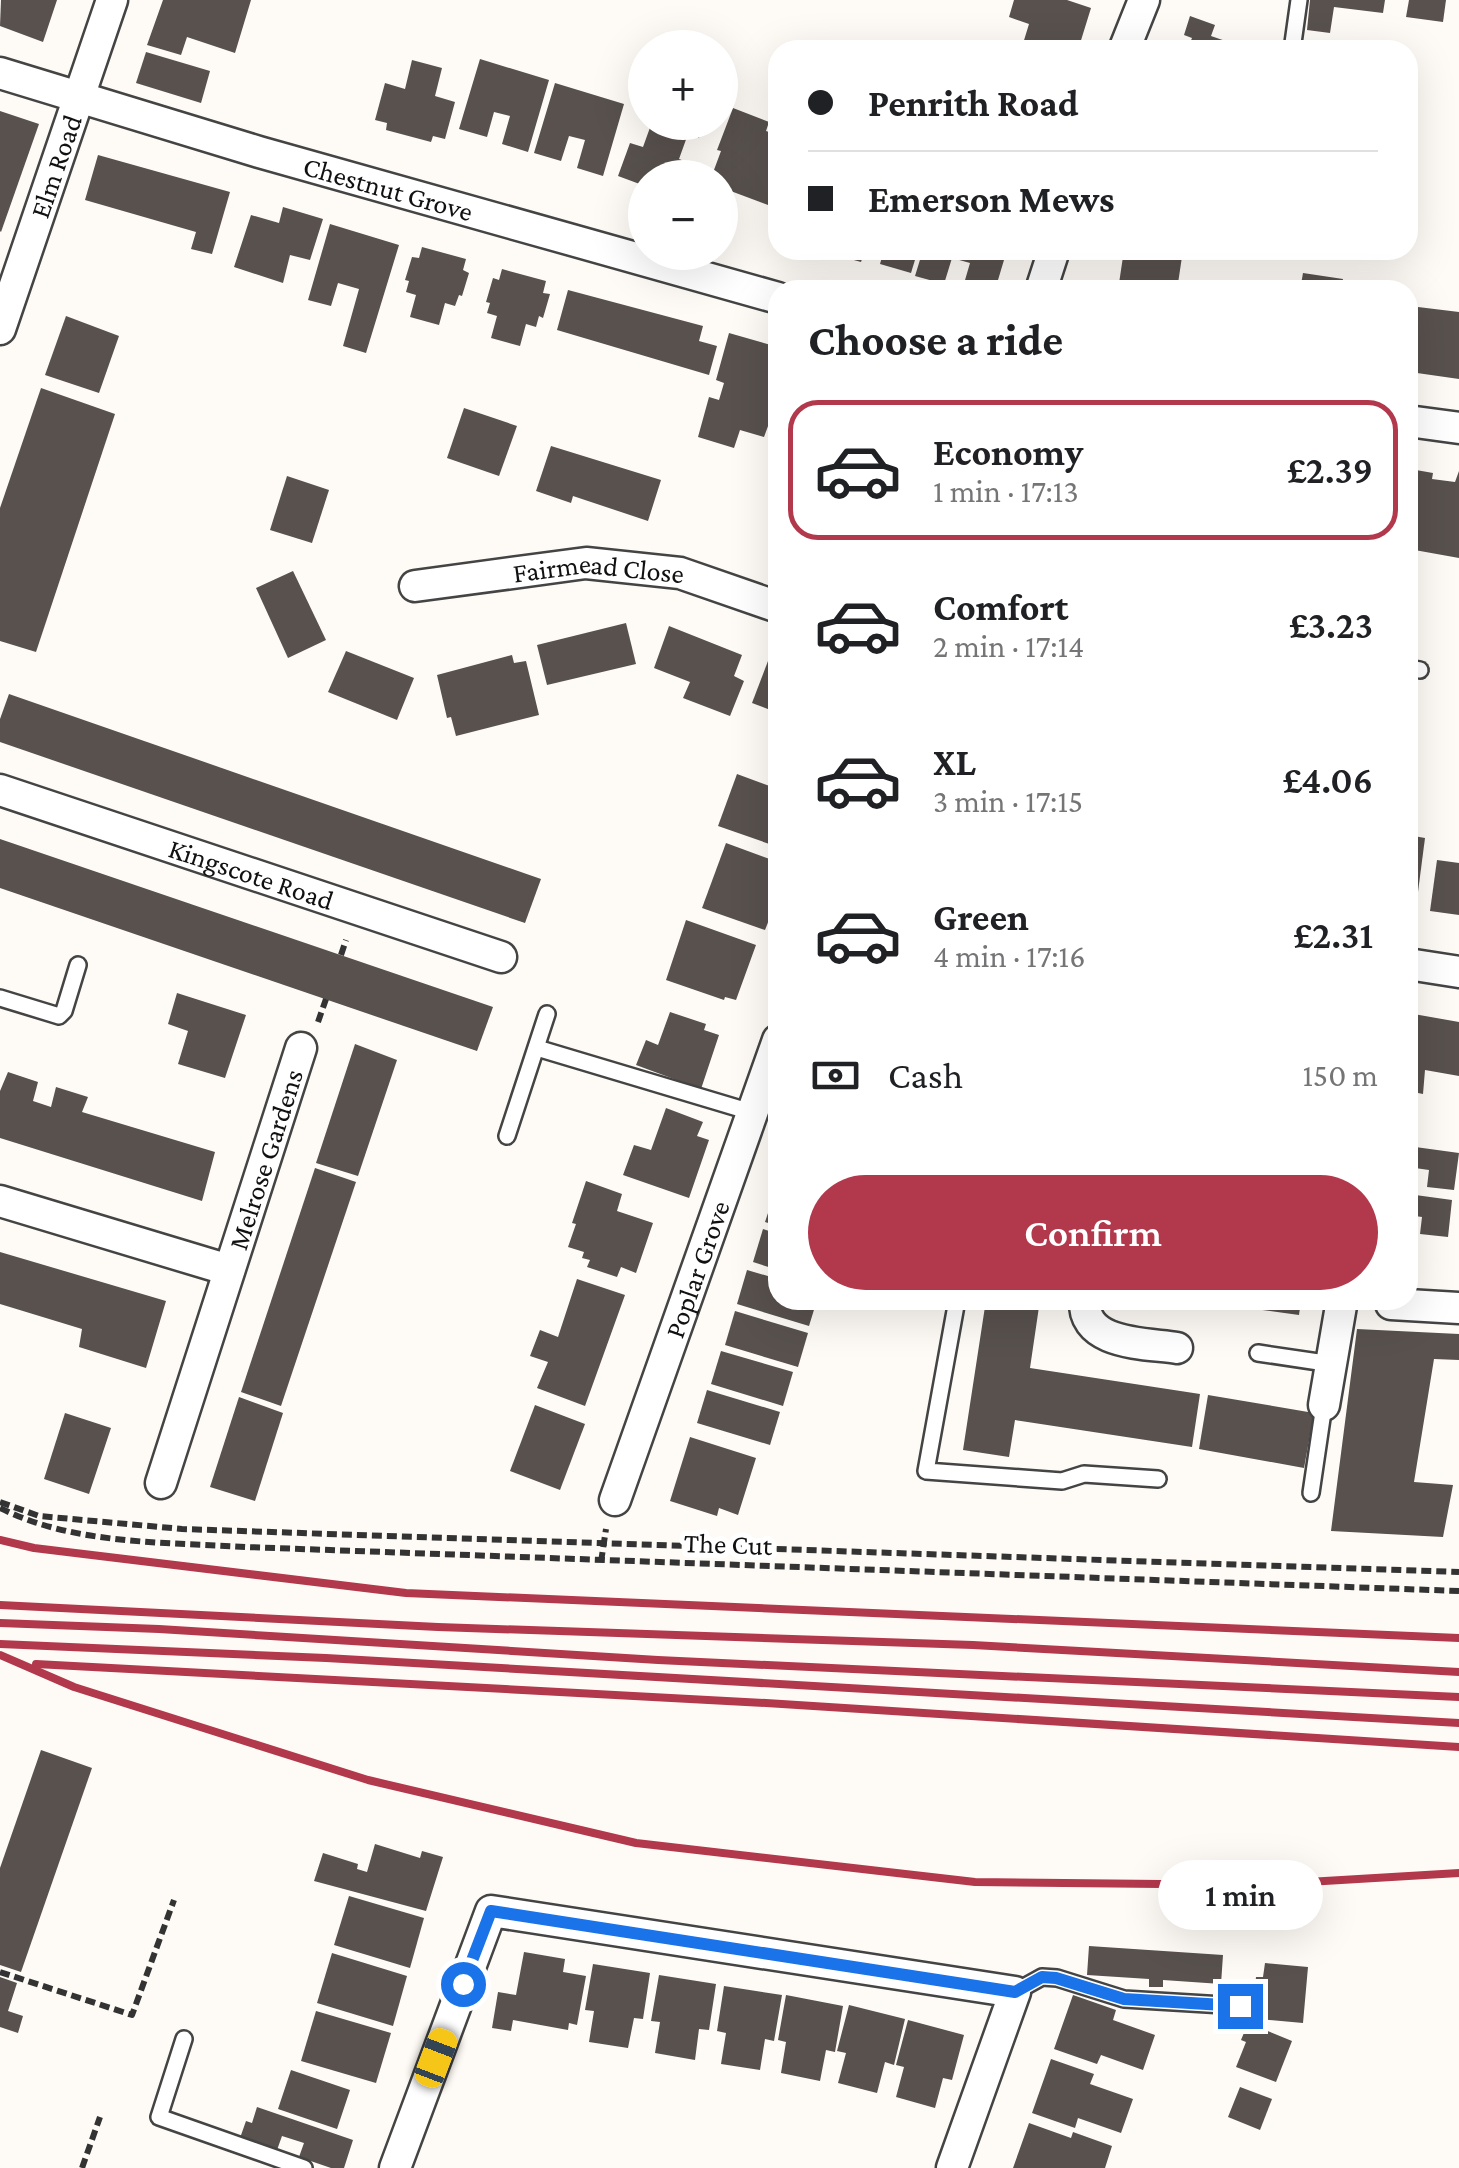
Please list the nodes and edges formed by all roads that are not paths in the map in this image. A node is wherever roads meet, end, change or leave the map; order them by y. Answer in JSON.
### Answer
{"nodes":[{"id":1,"x":112,"y":0,"type":"edge"},
{"id":2,"x":1144,"y":0,"type":"edge"},
{"id":3,"x":1298,"y":0,"type":"edge"},
{"id":4,"x":1128,"y":40,"type":"edge"},
{"id":5,"x":1293,"y":40,"type":"edge"},
{"id":6,"x":0,"y":73,"type":"edge"},
{"id":7,"x":79,"y":99,"type":"junction"},
{"id":8,"x":768,"y":295,"type":"edge"},
{"id":9,"x":0,"y":329,"type":"edge"},
{"id":10,"x":1418,"y":422,"type":"edge"},
{"id":11,"x":1459,"y":428,"type":"edge"},
{"id":12,"x":415,"y":586,"type":"dead end"},
{"id":13,"x":768,"y":604,"type":"edge"},
{"id":14,"x":0,"y":790,"type":"edge"},
{"id":15,"x":501,"y":958,"type":"dead end"},
{"id":16,"x":78,"y":965,"type":"dead end"},
{"id":17,"x":1418,"y":966,"type":"edge"},
{"id":18,"x":1459,"y":972,"type":"edge"},
{"id":19,"x":0,"y":998,"type":"edge"},
{"id":20,"x":548,"y":1014,"type":"dead end"},
{"id":21,"x":301,"y":1048,"type":"dead end"},
{"id":22,"x":537,"y":1048,"type":"junction"},
{"id":23,"x":768,"y":1067,"type":"edge"},
{"id":24,"x":751,"y":1112,"type":"junction"},
{"id":25,"x":507,"y":1136,"type":"dead end"},
{"id":26,"x":0,"y":1201,"type":"edge"},
{"id":27,"x":230,"y":1270,"type":"junction"},
{"id":28,"x":1418,"y":1306,"type":"edge"},
{"id":29,"x":1459,"y":1308,"type":"edge"},
{"id":30,"x":955,"y":1310,"type":"edge"},
{"id":31,"x":1084,"y":1310,"type":"edge"},
{"id":32,"x":1340,"y":1310,"type":"edge"},
{"id":33,"x":1177,"y":1348,"type":"dead end"},
{"id":34,"x":1258,"y":1353,"type":"dead end"},
{"id":35,"x":1332,"y":1364,"type":"junction"},
{"id":36,"x":1324,"y":1405,"type":"joint"},
{"id":37,"x":1158,"y":1480,"type":"dead end"},
{"id":38,"x":161,"y":1482,"type":"dead end"},
{"id":39,"x":1311,"y":1493,"type":"dead end"},
{"id":40,"x":615,"y":1500,"type":"dead end"},
{"id":41,"x":1015,"y":1992,"type":"junction"},
{"id":42,"x":1240,"y":2006,"type":"dead end"},
{"id":43,"x":184,"y":2040,"type":"dead end"},
{"id":44,"x":304,"y":2168,"type":"edge"},
{"id":45,"x":395,"y":2168,"type":"edge"},
{"id":46,"x":952,"y":2168,"type":"edge"}],
"edges":[{"from":1,"to":7,"type":"street","name":"Elm Road"},
{"from":2,"to":4,"type":"street"},
{"from":3,"to":5,"type":"lane"},
{"from":6,"to":7,"type":"street","name":"Chestnut Grove"},
{"from":7,"to":8,"type":"street","name":"Chestnut Grove"},
{"from":7,"to":9,"type":"street","name":"Elm Road"},
{"from":10,"to":11,"type":"street"},
{"from":12,"to":13,"type":"street","name":"Fairmead Close"},
{"from":14,"to":15,"type":"street","name":"Kingscote Road"},
{"from":16,"to":19,"type":"lane"},
{"from":17,"to":18,"type":"street"},
{"from":20,"to":22,"type":"lane"},
{"from":21,"to":27,"type":"street","name":"Melrose Gardens"},
{"from":22,"to":24,"type":"lane"},
{"from":22,"to":25,"type":"lane"},
{"from":23,"to":24,"type":"street","name":"Poplar Grove"},
{"from":24,"to":40,"type":"street","name":"Poplar Grove"},
{"from":26,"to":27,"type":"street","name":"Melrose Gardens"},
{"from":27,"to":38,"type":"street","name":"Melrose Gardens"},
{"from":28,"to":29,"type":"street"},
{"from":30,"to":37,"type":"lane"},
{"from":31,"to":33,"type":"street"},
{"from":32,"to":35,"type":"street"},
{"from":34,"to":35,"type":"lane"},
{"from":35,"to":36,"type":"street"},
{"from":36,"to":39,"type":"lane"},
{"from":41,"to":42,"type":"lane"},
{"from":41,"to":45,"type":"street"},
{"from":41,"to":46,"type":"street"},
{"from":43,"to":44,"type":"lane"}]}
